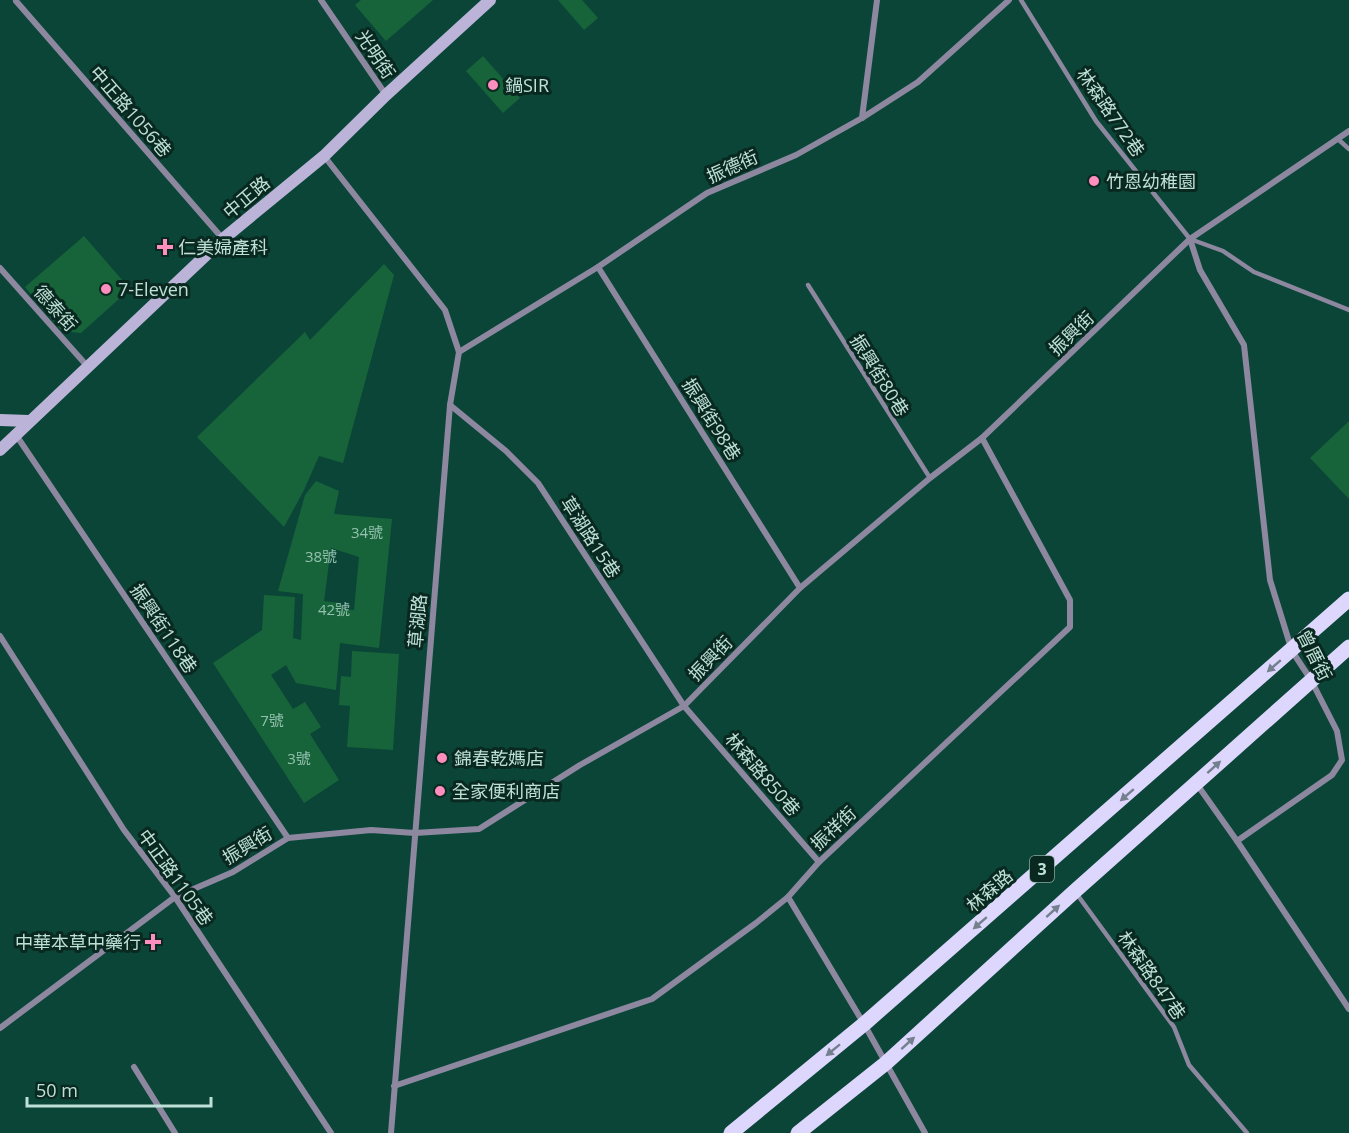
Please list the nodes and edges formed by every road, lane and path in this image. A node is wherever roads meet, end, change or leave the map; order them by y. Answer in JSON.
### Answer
{"nodes":[{"id":1,"x":321,"y":0,"type":"edge"},
{"id":2,"x":490,"y":0,"type":"edge"},
{"id":3,"x":877,"y":0,"type":"edge"},
{"id":4,"x":1009,"y":0,"type":"edge"},
{"id":5,"x":1021,"y":0,"type":"edge"},
{"id":6,"x":16,"y":1,"type":"edge"},
{"id":7,"x":386,"y":95,"type":"junction"},
{"id":8,"x":862,"y":118,"type":"junction"},
{"id":9,"x":1349,"y":131,"type":"edge"},
{"id":10,"x":1339,"y":140,"type":"junction"},
{"id":11,"x":1349,"y":149,"type":"edge"},
{"id":12,"x":324,"y":156,"type":"junction"},
{"id":13,"x":223,"y":239,"type":"junction"},
{"id":14,"x":1191,"y":239,"type":"junction"},
{"id":15,"x":598,"y":267,"type":"junction"},
{"id":16,"x":0,"y":268,"type":"edge"},
{"id":17,"x":808,"y":285,"type":"dead end"},
{"id":18,"x":1349,"y":310,"type":"edge"},
{"id":19,"x":459,"y":352,"type":"junction"},
{"id":20,"x":89,"y":368,"type":"junction"},
{"id":21,"x":450,"y":405,"type":"junction"},
{"id":22,"x":0,"y":420,"type":"edge"},
{"id":23,"x":29,"y":421,"type":"junction"},
{"id":24,"x":16,"y":435,"type":"junction"},
{"id":25,"x":982,"y":438,"type":"junction"},
{"id":26,"x":0,"y":450,"type":"edge"},
{"id":27,"x":930,"y":478,"type":"junction"},
{"id":28,"x":800,"y":588,"type":"junction"},
{"id":29,"x":1349,"y":599,"type":"edge"},
{"id":30,"x":0,"y":636,"type":"edge"},
{"id":31,"x":1349,"y":646,"type":"edge"},
{"id":32,"x":1292,"y":651,"type":"junction"},
{"id":33,"x":1311,"y":680,"type":"junction"},
{"id":34,"x":684,"y":706,"type":"junction"},
{"id":35,"x":1196,"y":783,"type":"junction"},
{"id":36,"x":415,"y":833,"type":"junction"},
{"id":37,"x":288,"y":838,"type":"junction"},
{"id":38,"x":1237,"y":841,"type":"junction"},
{"id":39,"x":819,"y":862,"type":"junction"},
{"id":40,"x":1075,"y":891,"type":"junction"},
{"id":41,"x":175,"y":897,"type":"junction"},
{"id":42,"x":788,"y":897,"type":"junction"},
{"id":43,"x":1349,"y":1010,"type":"edge"},
{"id":44,"x":864,"y":1024,"type":"junction"},
{"id":45,"x":0,"y":1028,"type":"edge"},
{"id":46,"x":886,"y":1063,"type":"junction"},
{"id":47,"x":134,"y":1067,"type":"dead end"},
{"id":48,"x":394,"y":1086,"type":"junction"},
{"id":49,"x":175,"y":1133,"type":"edge"},
{"id":50,"x":331,"y":1133,"type":"edge"},
{"id":51,"x":391,"y":1133,"type":"edge"},
{"id":52,"x":731,"y":1133,"type":"edge"},
{"id":53,"x":798,"y":1133,"type":"edge"},
{"id":54,"x":925,"y":1133,"type":"edge"},
{"id":55,"x":1247,"y":1133,"type":"edge"}],
"edges":[{"from":1,"to":7,"type":"street","name":"光明街"},
{"from":2,"to":7,"type":"street","name":"中正路"},
{"from":3,"to":8,"type":"street"},
{"from":4,"to":8,"type":"street","name":"振德街"},
{"from":5,"to":14,"type":"lane","name":"林森路772巷"},
{"from":6,"to":13,"type":"street","name":"中正路1056巷"},
{"from":7,"to":12,"type":"street","name":"中正路"},
{"from":8,"to":15,"type":"street","name":"振德街"},
{"from":9,"to":10,"type":"street","name":"振興街"},
{"from":10,"to":11,"type":"lane"},
{"from":10,"to":14,"type":"street","name":"振興街"},
{"from":12,"to":13,"type":"street","name":"中正路"},
{"from":12,"to":19,"type":"street","name":"草湖路"},
{"from":13,"to":20,"type":"street","name":"中正路"},
{"from":14,"to":18,"type":"lane"},
{"from":14,"to":25,"type":"street","name":"振興街"},
{"from":14,"to":32,"type":"street","name":"曾厝街"},
{"from":15,"to":19,"type":"street","name":"振德街"},
{"from":15,"to":28,"type":"street","name":"振興街98巷"},
{"from":16,"to":20,"type":"street","name":"德泰街"},
{"from":17,"to":27,"type":"lane","name":"振興街80巷"},
{"from":19,"to":21,"type":"street","name":"草湖路"},
{"from":20,"to":23,"type":"street","name":"中正路"},
{"from":21,"to":34,"type":"street","name":"草湖路15巷"},
{"from":21,"to":36,"type":"street","name":"草湖路"},
{"from":22,"to":23,"type":"street"},
{"from":23,"to":24,"type":"street","name":"中正路"},
{"from":24,"to":26,"type":"street","name":"中正路"},
{"from":24,"to":37,"type":"street","name":"振興街118巷"},
{"from":25,"to":27,"type":"street","name":"振興街"},
{"from":25,"to":39,"type":"street","name":"振祥街"},
{"from":27,"to":28,"type":"street","name":"振興街"},
{"from":28,"to":34,"type":"street","name":"振興街"},
{"from":29,"to":32,"type":"main road","name":"林森路","number":"3"},
{"from":30,"to":41,"type":"street","name":"中正路1105巷"},
{"from":31,"to":33,"type":"main road","number":"3"},
{"from":32,"to":33,"type":"street","name":"曾厝街"},
{"from":32,"to":44,"type":"main road","name":"林森路","number":"3","one_way":true},
{"from":35,"to":33,"type":"main road","number":"3","one_way":true},
{"from":33,"to":38,"type":"street","name":"曾厝街"},
{"from":34,"to":36,"type":"street","name":"振興街"},
{"from":34,"to":39,"type":"street","name":"林森路850巷"},
{"from":35,"to":38,"type":"street"},
{"from":35,"to":40,"type":"main road","number":"3"},
{"from":36,"to":37,"type":"street","name":"振興街"},
{"from":36,"to":48,"type":"street","name":"草湖路"},
{"from":37,"to":41,"type":"street","name":"振興街"},
{"from":38,"to":43,"type":"street"},
{"from":39,"to":42,"type":"street","name":"振祥街"},
{"from":46,"to":40,"type":"main road","number":"3","one_way":true},
{"from":40,"to":55,"type":"lane","name":"林森路847巷"},
{"from":41,"to":45,"type":"street","name":"振興街"},
{"from":41,"to":50,"type":"street","name":"中正路1105巷"},
{"from":42,"to":44,"type":"street"},
{"from":42,"to":48,"type":"street","name":"振祥街"},
{"from":44,"to":46,"type":"street"},
{"from":44,"to":52,"type":"main road","name":"林森路","number":"3","one_way":true},
{"from":46,"to":53,"type":"main road","number":"3"},
{"from":46,"to":54,"type":"street"},
{"from":47,"to":49,"type":"street"},
{"from":48,"to":51,"type":"street","name":"草湖路"}]}
